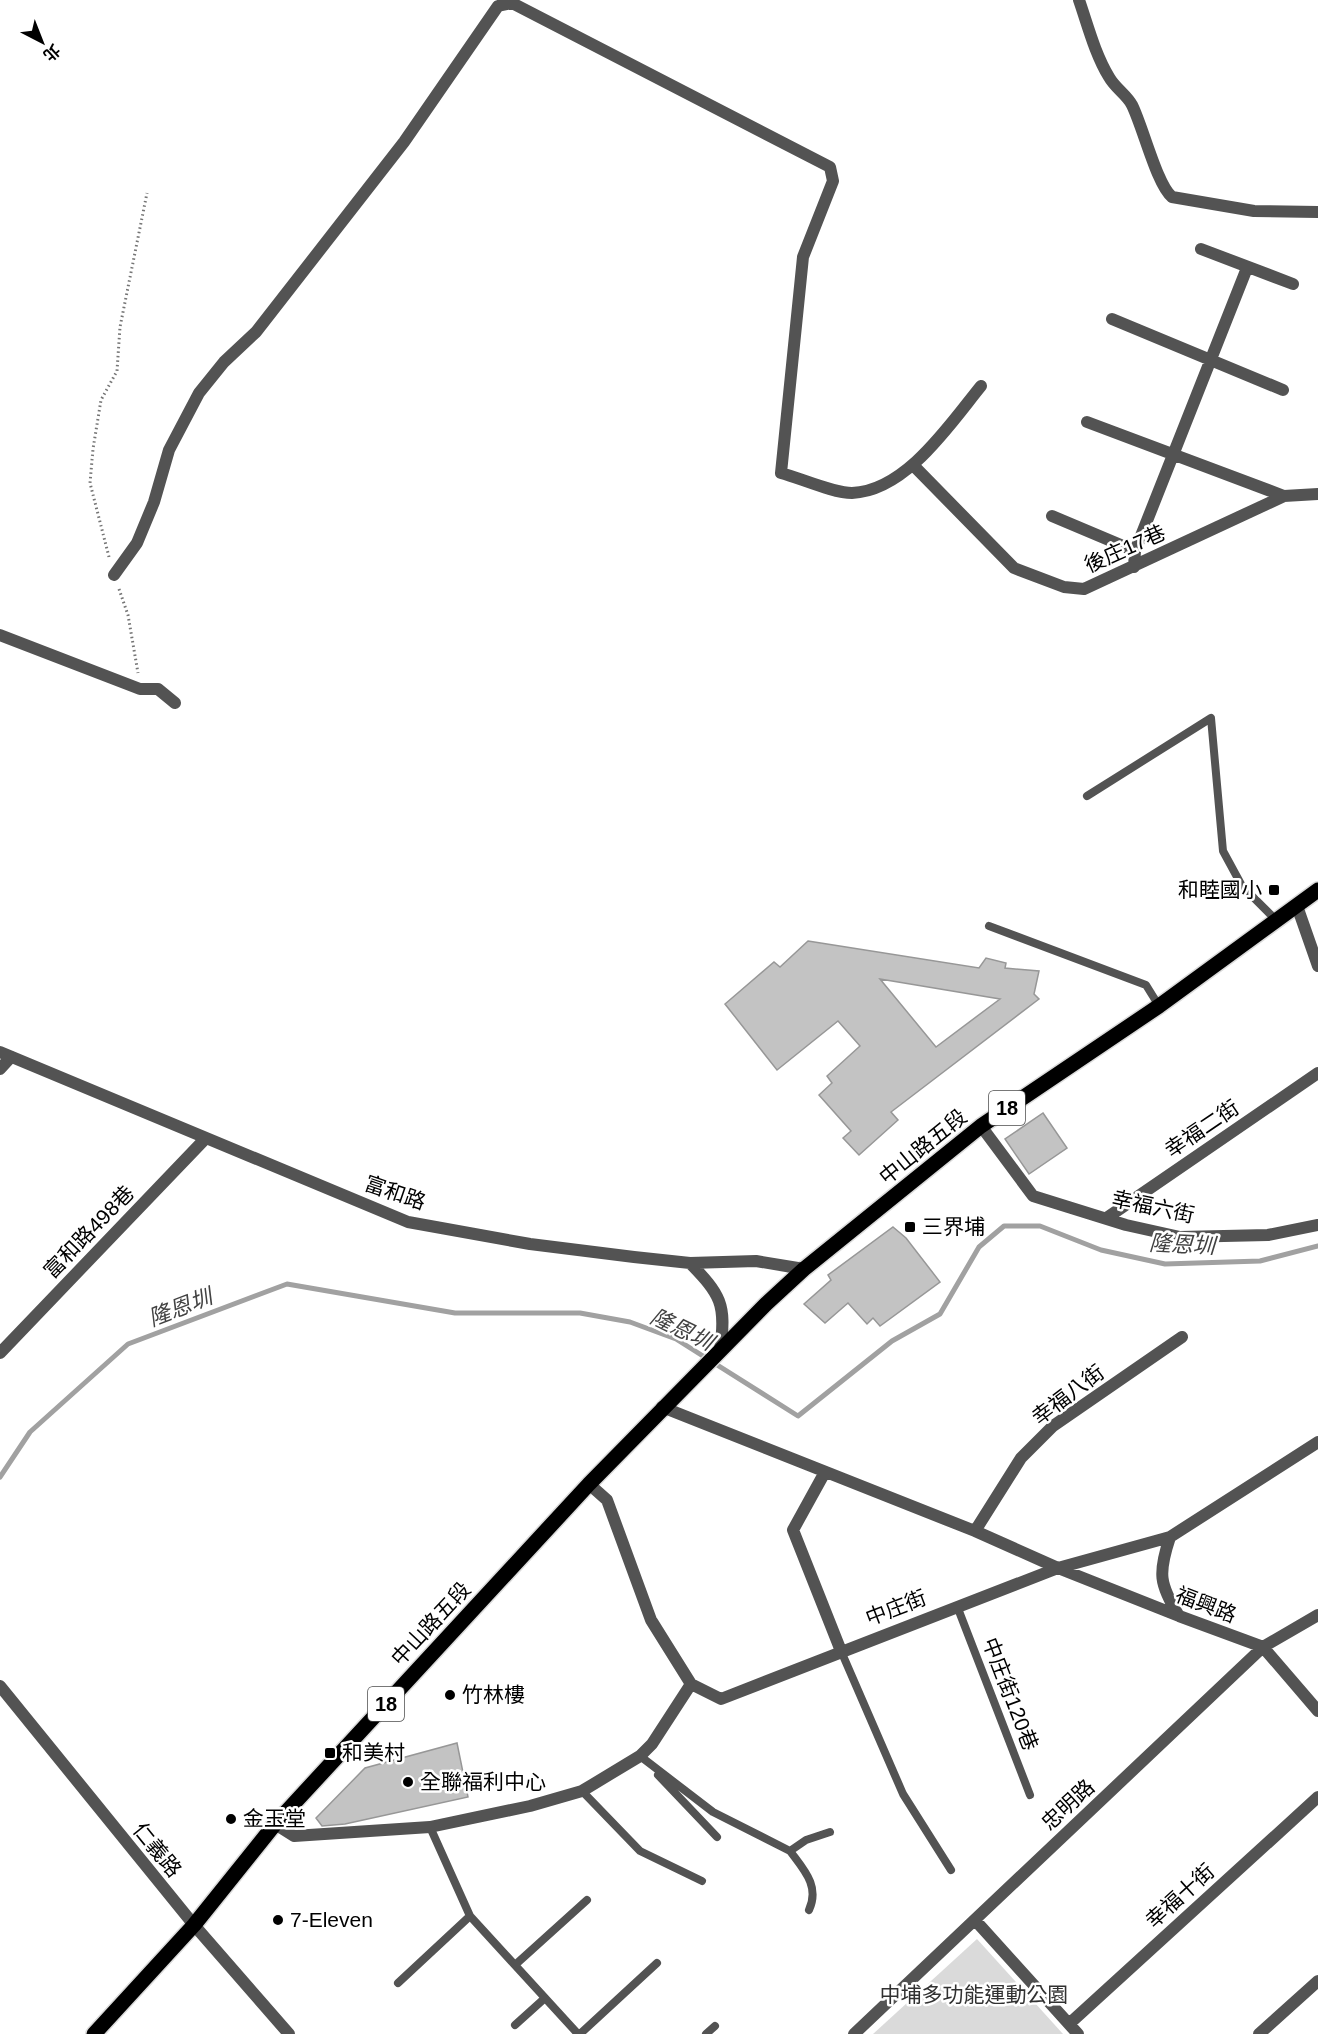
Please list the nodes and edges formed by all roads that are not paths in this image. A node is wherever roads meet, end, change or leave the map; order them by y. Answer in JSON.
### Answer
{"nodes":[{"id":1,"x":1079,"y":0,"type":"edge"},
{"id":2,"x":1318,"y":212,"type":"edge"},
{"id":3,"x":1201,"y":249,"type":"dead end"},
{"id":4,"x":1247,"y":268,"type":"junction"},
{"id":5,"x":1293,"y":284,"type":"dead end"},
{"id":6,"x":1112,"y":319,"type":"dead end"},
{"id":7,"x":1210,"y":360,"type":"junction"},
{"id":8,"x":981,"y":386,"type":"dead end"},
{"id":9,"x":1283,"y":390,"type":"dead end"},
{"id":10,"x":1087,"y":422,"type":"dead end"},
{"id":11,"x":1172,"y":456,"type":"junction"},
{"id":12,"x":913,"y":465,"type":"junction"},
{"id":13,"x":1318,"y":494,"type":"edge"},
{"id":14,"x":1284,"y":496,"type":"junction"},
{"id":15,"x":1052,"y":516,"type":"dead end"},
{"id":16,"x":1135,"y":551,"type":"junction"},
{"id":17,"x":1134,"y":567,"type":"junction"},
{"id":18,"x":114,"y":575,"type":"road end"},
{"id":19,"x":0,"y":635,"type":"edge"},
{"id":20,"x":175,"y":703,"type":"dead end"},
{"id":21,"x":1087,"y":795,"type":"dead end"},
{"id":22,"x":1318,"y":890,"type":"edge"},
{"id":23,"x":1298,"y":906,"type":"junction"},
{"id":24,"x":1276,"y":920,"type":"junction"},
{"id":25,"x":989,"y":926,"type":"dead end"},
{"id":26,"x":1318,"y":966,"type":"edge"},
{"id":27,"x":1159,"y":1006,"type":"junction"},
{"id":28,"x":6,"y":1054,"type":"edge"},
{"id":29,"x":0,"y":1069,"type":"edge"},
{"id":30,"x":1318,"y":1073,"type":"edge"},
{"id":31,"x":981,"y":1126,"type":"junction"},
{"id":32,"x":205,"y":1139,"type":"junction"},
{"id":33,"x":1108,"y":1217,"type":"junction"},
{"id":34,"x":1318,"y":1225,"type":"edge"},
{"id":35,"x":690,"y":1263,"type":"junction"},
{"id":36,"x":804,"y":1269,"type":"junction"},
{"id":37,"x":1182,"y":1338,"type":"dead end"},
{"id":38,"x":718,"y":1351,"type":"junction"},
{"id":39,"x":0,"y":1353,"type":"edge"},
{"id":40,"x":662,"y":1407,"type":"junction"},
{"id":41,"x":1318,"y":1442,"type":"edge"},
{"id":42,"x":825,"y":1472,"type":"junction"},
{"id":43,"x":589,"y":1484,"type":"junction"},
{"id":44,"x":975,"y":1531,"type":"junction"},
{"id":45,"x":1170,"y":1537,"type":"junction"},
{"id":46,"x":1058,"y":1568,"type":"junction"},
{"id":47,"x":957,"y":1606,"type":"junction"},
{"id":48,"x":1318,"y":1615,"type":"edge"},
{"id":49,"x":1179,"y":1616,"type":"junction"},
{"id":50,"x":1263,"y":1647,"type":"junction"},
{"id":51,"x":841,"y":1651,"type":"junction"},
{"id":52,"x":691,"y":1684,"type":"junction"},
{"id":53,"x":0,"y":1686,"type":"edge"},
{"id":54,"x":1318,"y":1711,"type":"edge"},
{"id":55,"x":640,"y":1756,"type":"junction"},
{"id":56,"x":582,"y":1791,"type":"junction"},
{"id":57,"x":1030,"y":1794,"type":"dead end"},
{"id":58,"x":1318,"y":1797,"type":"edge"},
{"id":59,"x":275,"y":1824,"type":"junction"},
{"id":60,"x":430,"y":1827,"type":"junction"},
{"id":61,"x":830,"y":1832,"type":"dead end"},
{"id":62,"x":717,"y":1837,"type":"dead end"},
{"id":63,"x":790,"y":1851,"type":"junction"},
{"id":64,"x":951,"y":1870,"type":"dead end"},
{"id":65,"x":702,"y":1881,"type":"dead end"},
{"id":66,"x":587,"y":1900,"type":"dead end"},
{"id":67,"x":809,"y":1910,"type":"dead end"},
{"id":68,"x":470,"y":1917,"type":"junction"},
{"id":69,"x":975,"y":1920,"type":"junction"},
{"id":70,"x":194,"y":1926,"type":"junction"},
{"id":71,"x":657,"y":1963,"type":"dead end"},
{"id":72,"x":515,"y":1965,"type":"junction"},
{"id":73,"x":1318,"y":1981,"type":"edge"},
{"id":74,"x":398,"y":1983,"type":"dead end"},
{"id":75,"x":545,"y":1998,"type":"junction"},
{"id":76,"x":1069,"y":2024,"type":"junction"},
{"id":77,"x":515,"y":2025,"type":"dead end"},
{"id":78,"x":715,"y":2026,"type":"dead end"},
{"id":79,"x":94,"y":2034,"type":"edge"},
{"id":80,"x":289,"y":2034,"type":"edge"},
{"id":81,"x":579,"y":2034,"type":"edge"},
{"id":82,"x":706,"y":2034,"type":"edge"},
{"id":83,"x":854,"y":2034,"type":"edge"},
{"id":84,"x":1078,"y":2034,"type":"edge"},
{"id":85,"x":1259,"y":2034,"type":"edge"}],
"edges":[{"from":1,"to":2,"type":"street"},
{"from":3,"to":4,"type":"street"},
{"from":4,"to":5,"type":"street"},
{"from":4,"to":7,"type":"street"},
{"from":6,"to":7,"type":"street"},
{"from":7,"to":9,"type":"street"},
{"from":7,"to":11,"type":"street"},
{"from":8,"to":12,"type":"street"},
{"from":10,"to":11,"type":"street"},
{"from":11,"to":14,"type":"street"},
{"from":11,"to":16,"type":"street"},
{"from":12,"to":17,"type":"street","name":"後庄17巷"},
{"from":12,"to":18,"type":"street"},
{"from":13,"to":14,"type":"street","name":"後庄17巷"},
{"from":14,"to":17,"type":"street","name":"後庄17巷"},
{"from":15,"to":16,"type":"street"},
{"from":16,"to":17,"type":"street"},
{"from":19,"to":20,"type":"street"},
{"from":21,"to":24,"type":"lane"},
{"from":22,"to":23,"type":"main road","name":"中山路五段","number":"18"},
{"from":23,"to":24,"type":"main road","name":"中山路五段","number":"18"},
{"from":23,"to":26,"type":"street"},
{"from":24,"to":27,"type":"main road","name":"中山路五段","number":"18"},
{"from":25,"to":27,"type":"lane"},
{"from":27,"to":31,"type":"main road","name":"中山路五段","number":"18"},
{"from":28,"to":29,"type":"street"},
{"from":28,"to":32,"type":"street","name":"富和路"},
{"from":30,"to":33,"type":"street","name":"幸福二街"},
{"from":31,"to":33,"type":"street","name":"幸福六街"},
{"from":31,"to":36,"type":"main road","name":"中山路五段","number":"18"},
{"from":32,"to":35,"type":"street","name":"富和路"},
{"from":32,"to":39,"type":"street","name":"富和路498巷"},
{"from":33,"to":34,"type":"street","name":"幸福六街"},
{"from":35,"to":36,"type":"street","name":"富和路"},
{"from":35,"to":38,"type":"street"},
{"from":36,"to":38,"type":"main road","name":"中山路五段","number":"18"},
{"from":37,"to":44,"type":"street","name":"幸福八街"},
{"from":38,"to":40,"type":"main road","name":"中山路五段","number":"18"},
{"from":40,"to":42,"type":"street","name":"福興路"},
{"from":40,"to":43,"type":"main road","name":"中山路五段","number":"18"},
{"from":41,"to":45,"type":"street","name":"中庄街"},
{"from":42,"to":44,"type":"street","name":"福興路"},
{"from":42,"to":51,"type":"street"},
{"from":43,"to":52,"type":"street"},
{"from":43,"to":59,"type":"main road","name":"中山路五段","number":"18"},
{"from":44,"to":46,"type":"street","name":"福興路"},
{"from":45,"to":46,"type":"street","name":"中庄街"},
{"from":45,"to":49,"type":"street"},
{"from":46,"to":47,"type":"street","name":"中庄街"},
{"from":46,"to":49,"type":"street","name":"福興路"},
{"from":47,"to":51,"type":"street","name":"中庄街"},
{"from":47,"to":57,"type":"lane","name":"中庄街120巷"},
{"from":48,"to":50,"type":"street","name":"忠明路"},
{"from":49,"to":50,"type":"street","name":"福興路"},
{"from":50,"to":54,"type":"street","name":"福興路"},
{"from":50,"to":69,"type":"street","name":"忠明路"},
{"from":51,"to":52,"type":"street","name":"中庄街"},
{"from":51,"to":64,"type":"lane"},
{"from":52,"to":55,"type":"street"},
{"from":53,"to":70,"type":"street","name":"仁義路"},
{"from":55,"to":56,"type":"street"},
{"from":55,"to":62,"type":"lane"},
{"from":55,"to":63,"type":"lane"},
{"from":56,"to":60,"type":"street"},
{"from":56,"to":65,"type":"lane"},
{"from":58,"to":76,"type":"street","name":"幸福十街"},
{"from":59,"to":60,"type":"street"},
{"from":59,"to":70,"type":"main road","name":"中山路五段","number":"18"},
{"from":60,"to":68,"type":"lane"},
{"from":61,"to":63,"type":"lane"},
{"from":63,"to":67,"type":"lane"},
{"from":66,"to":72,"type":"lane"},
{"from":68,"to":72,"type":"lane"},
{"from":68,"to":74,"type":"lane"},
{"from":69,"to":76,"type":"street"},
{"from":69,"to":83,"type":"street","name":"忠明路"},
{"from":70,"to":79,"type":"main road","name":"中山路五段","number":"18"},
{"from":70,"to":80,"type":"street","name":"仁義路"},
{"from":71,"to":81,"type":"lane"},
{"from":72,"to":75,"type":"lane"},
{"from":73,"to":85,"type":"street"},
{"from":75,"to":77,"type":"lane"},
{"from":75,"to":81,"type":"lane"},
{"from":76,"to":84,"type":"street"},
{"from":78,"to":82,"type":"lane"}]}
